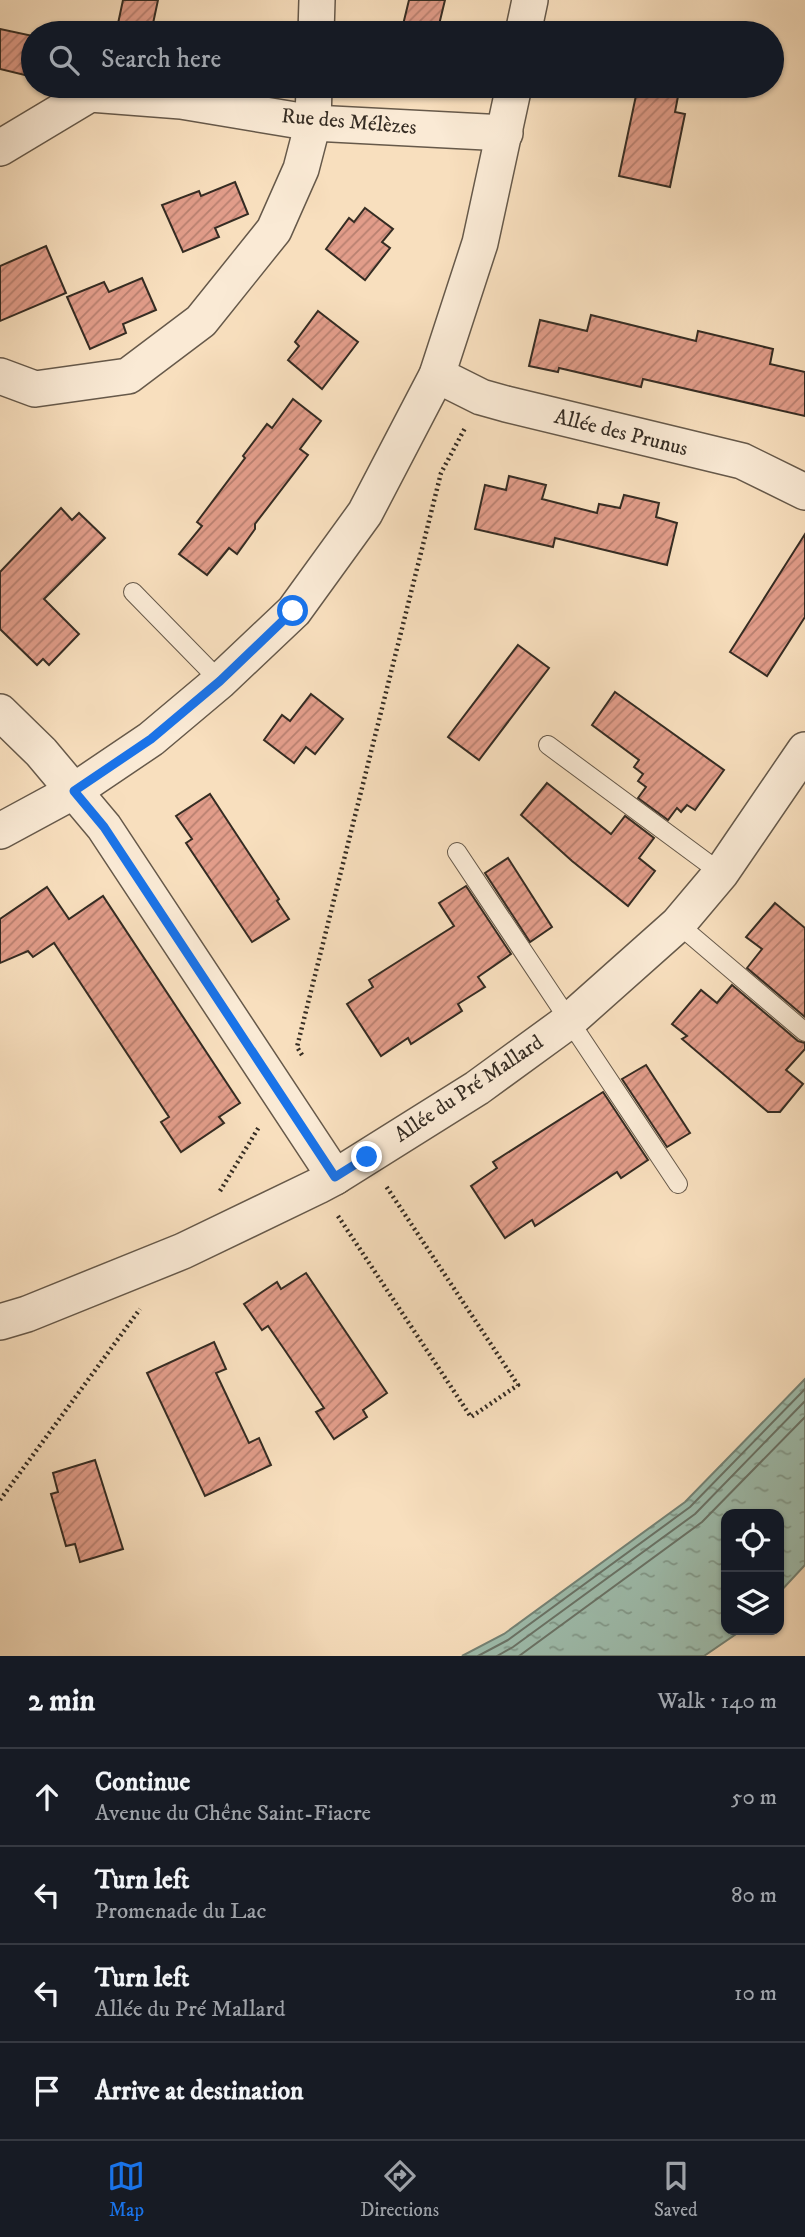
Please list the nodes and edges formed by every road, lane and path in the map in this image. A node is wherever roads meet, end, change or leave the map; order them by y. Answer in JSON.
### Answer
{"nodes":[{"id":1,"x":317,"y":0,"type":"edge"},
{"id":2,"x":530,"y":0,"type":"edge"},
{"id":3,"x":316,"y":21,"type":"edge"},
{"id":4,"x":526,"y":21,"type":"edge"},
{"id":5,"x":83,"y":98,"type":"edge"},
{"id":6,"x":142,"y":98,"type":"edge"},
{"id":7,"x":314,"y":98,"type":"edge"},
{"id":8,"x":511,"y":98,"type":"edge"},
{"id":9,"x":313,"y":123,"type":"junction"},
{"id":10,"x":505,"y":133,"type":"junction"},
{"id":11,"x":0,"y":148,"type":"edge"},
{"id":12,"x":437,"y":375,"type":"junction"},
{"id":13,"x":0,"y":376,"type":"edge"},
{"id":14,"x":481,"y":397,"type":"junction"},
{"id":15,"x":805,"y":492,"type":"edge"},
{"id":16,"x":133,"y":592,"type":"dead end"},
{"id":17,"x":220,"y":681,"type":"junction"},
{"id":18,"x":0,"y":712,"type":"edge"},
{"id":19,"x":548,"y":745,"type":"dead end"},
{"id":20,"x":805,"y":750,"type":"edge"},
{"id":21,"x":74,"y":791,"type":"junction"},
{"id":22,"x":0,"y":831,"type":"edge"},
{"id":23,"x":457,"y":852,"type":"dead end"},
{"id":24,"x":720,"y":873,"type":"junction"},
{"id":25,"x":678,"y":924,"type":"junction"},
{"id":26,"x":569,"y":1021,"type":"junction"},
{"id":27,"x":805,"y":1032,"type":"edge"},
{"id":28,"x":303,"y":1058,"type":"dead end"},
{"id":29,"x":286,"y":1101,"type":"junction"},
{"id":30,"x":367,"y":1157,"type":"junction"},
{"id":31,"x":327,"y":1181,"type":"junction"},
{"id":32,"x":678,"y":1184,"type":"dead end"},
{"id":33,"x":217,"y":1196,"type":"dead end"},
{"id":34,"x":143,"y":1305,"type":"dead end"},
{"id":35,"x":0,"y":1322,"type":"edge"},
{"id":36,"x":0,"y":1500,"type":"edge"}],
"edges":[{"from":1,"to":3,"type":"street"},
{"from":2,"to":4,"type":"street"},
{"from":5,"to":11,"type":"street","name":"Rue des Mélèzes"},
{"from":6,"to":9,"type":"street","name":"Rue des Mélèzes"},
{"from":7,"to":9,"type":"street"},
{"from":8,"to":10,"type":"street"},
{"from":9,"to":10,"type":"street","name":"Rue des Mélèzes"},
{"from":9,"to":13,"type":"street"},
{"from":10,"to":12,"type":"street"},
{"from":12,"to":14,"type":"street","name":"Allée des Prunus"},
{"from":12,"to":17,"type":"street"},
{"from":14,"to":15,"type":"street","name":"Allée des Prunus"},
{"from":14,"to":28,"type":"path"},
{"from":16,"to":17,"type":"lane"},
{"from":17,"to":21,"type":"street"},
{"from":18,"to":21,"type":"street"},
{"from":19,"to":24,"type":"lane"},
{"from":20,"to":24,"type":"street","name":"Allée du Pré Mallard"},
{"from":21,"to":22,"type":"street"},
{"from":21,"to":29,"type":"street"},
{"from":23,"to":26,"type":"lane"},
{"from":24,"to":25,"type":"street","name":"Allée du Pré Mallard"},
{"from":25,"to":26,"type":"street","name":"Allée du Pré Mallard"},
{"from":25,"to":27,"type":"lane"},
{"from":26,"to":30,"type":"street","name":"Allée du Pré Mallard"},
{"from":26,"to":32,"type":"lane"},
{"from":29,"to":31,"type":"street"},
{"from":29,"to":33,"type":"path"},
{"from":30,"to":31,"type":"street","name":"Allée du Pré Mallard"},
{"from":30,"to":31,"type":"path"},
{"from":31,"to":35,"type":"street","name":"Allée du Pré Mallard"},
{"from":34,"to":36,"type":"path"}]}
